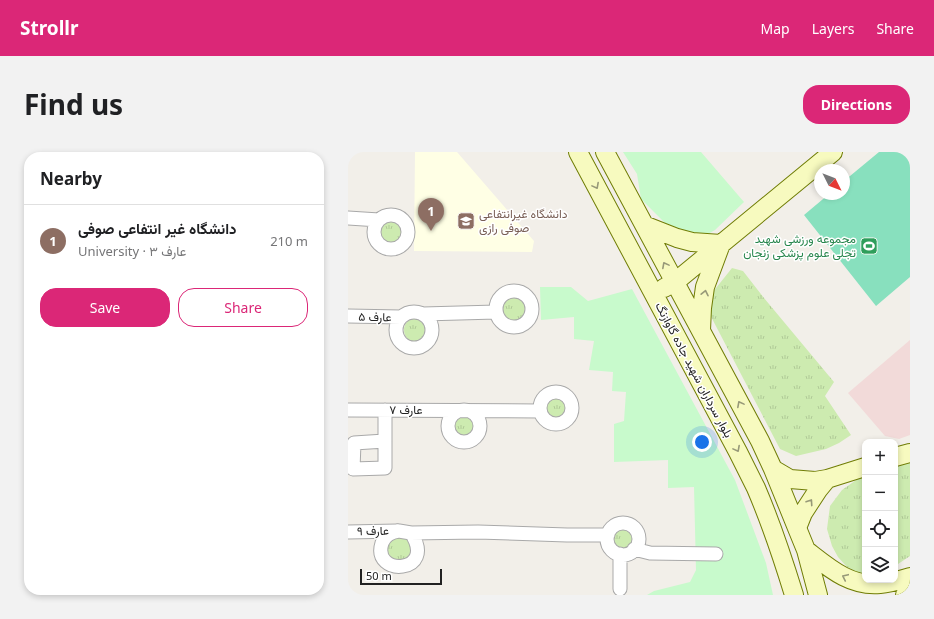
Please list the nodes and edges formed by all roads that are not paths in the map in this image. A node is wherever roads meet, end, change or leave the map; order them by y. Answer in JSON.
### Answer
{"nodes":[{"id":1,"x":578,"y":152,"type":"edge"},
{"id":2,"x":605,"y":152,"type":"edge"},
{"id":3,"x":833,"y":152,"type":"edge"},
{"id":4,"x":348,"y":218,"type":"edge"},
{"id":5,"x":379,"y":220,"type":"dead end"},
{"id":6,"x":644,"y":225,"type":"junction"},
{"id":7,"x":721,"y":244,"type":"junction"},
{"id":8,"x":674,"y":282,"type":"junction"},
{"id":9,"x":654,"y":294,"type":"junction"},
{"id":10,"x":496,"y":312,"type":"dead end"},
{"id":11,"x":423,"y":314,"type":"junction"},
{"id":12,"x":348,"y":316,"type":"edge"},
{"id":13,"x":401,"y":318,"type":"junction"},
{"id":14,"x":702,"y":331,"type":"junction"},
{"id":15,"x":348,"y":410,"type":"edge"},
{"id":16,"x":385,"y":410,"type":"junction"},
{"id":17,"x":540,"y":411,"type":"dead end"},
{"id":18,"x":385,"y":441,"type":"dead end"},
{"id":19,"x":910,"y":453,"type":"edge"},
{"id":20,"x":898,"y":456,"type":"edge"},
{"id":21,"x":862,"y":468,"type":"edge"},
{"id":22,"x":773,"y":469,"type":"junction"},
{"id":23,"x":827,"y":479,"type":"junction"},
{"id":24,"x":797,"y":528,"type":"junction"},
{"id":25,"x":348,"y":532,"type":"edge"},
{"id":26,"x":608,"y":535,"type":"junction"},
{"id":27,"x":634,"y":549,"type":"junction"},
{"id":28,"x":806,"y":550,"type":"junction"},
{"id":29,"x":620,"y":554,"type":"junction"},
{"id":30,"x":716,"y":554,"type":"dead end"},
{"id":31,"x":783,"y":560,"type":"junction"},
{"id":32,"x":910,"y":570,"type":"edge"},
{"id":33,"x":903,"y":585,"type":"edge"},
{"id":34,"x":620,"y":589,"type":"dead end"},
{"id":35,"x":910,"y":591,"type":"edge"},
{"id":36,"x":782,"y":595,"type":"edge"},
{"id":37,"x":794,"y":595,"type":"edge"},
{"id":38,"x":818,"y":595,"type":"edge"}],
"edges":[{"from":1,"to":9,"type":"main road","name":"بلوار سرداران شهید جاده گاوازنگ","one_way":true},
{"from":2,"to":6,"type":"main road","name":"بلوار سرداران شهید جاده گاوازنگ"},
{"from":3,"to":7,"type":"main road"},
{"from":4,"to":5,"type":"street"},
{"from":6,"to":7,"type":"main road"},
{"from":8,"to":6,"type":"main road","name":"بلوار سرداران شهید جاده گاوازنگ","one_way":true},
{"from":7,"to":8,"type":"main road"},
{"from":14,"to":7,"type":"main road","one_way":true},
{"from":8,"to":9,"type":"main road"},
{"from":8,"to":14,"type":"main road","name":"بلوار سرداران شهید جاده گاوازنگ"},
{"from":9,"to":31,"type":"main road","name":"بلوار سرداران شهید جاده گاوازنگ","one_way":true},
{"from":10,"to":11,"type":"street"},
{"from":11,"to":13,"type":"street"},
{"from":11,"to":13,"type":"street"},
{"from":12,"to":13,"type":"street","name":"عارف ۵"},
{"from":22,"to":14,"type":"main road","name":"بلوار سرداران شهید جاده گاوازنگ","one_way":true},
{"from":15,"to":16,"type":"street","name":"عارف ۷"},
{"from":16,"to":17,"type":"street","name":"عارف ۷"},
{"from":16,"to":18,"type":"street"},
{"from":19,"to":20,"type":"main road"},
{"from":21,"to":23,"type":"main road"},
{"from":22,"to":23,"type":"main road"},
{"from":22,"to":24,"type":"main road","name":"بلوار سرداران شهید جاده گاوازنگ"},
{"from":24,"to":23,"type":"main road","one_way":true},
{"from":24,"to":28,"type":"main road","name":"بلوار سرداران شهید جاده گاوازنگ"},
{"from":25,"to":26,"type":"street","name":"عارف ۹"},
{"from":26,"to":27,"type":"street"},
{"from":26,"to":29,"type":"street"},
{"from":27,"to":29,"type":"street"},
{"from":27,"to":30,"type":"street"},
{"from":33,"to":28,"type":"main road","one_way":true},
{"from":28,"to":38,"type":"main road","name":"بلوار سرداران شهید جاده گاوازنگ"},
{"from":29,"to":34,"type":"street"},
{"from":31,"to":36,"type":"main road"},
{"from":31,"to":37,"type":"main road","name":"بلوار سرداران شهید جاده گاوازنگ"},
{"from":32,"to":33,"type":"main road"},
{"from":33,"to":35,"type":"main road"}]}
